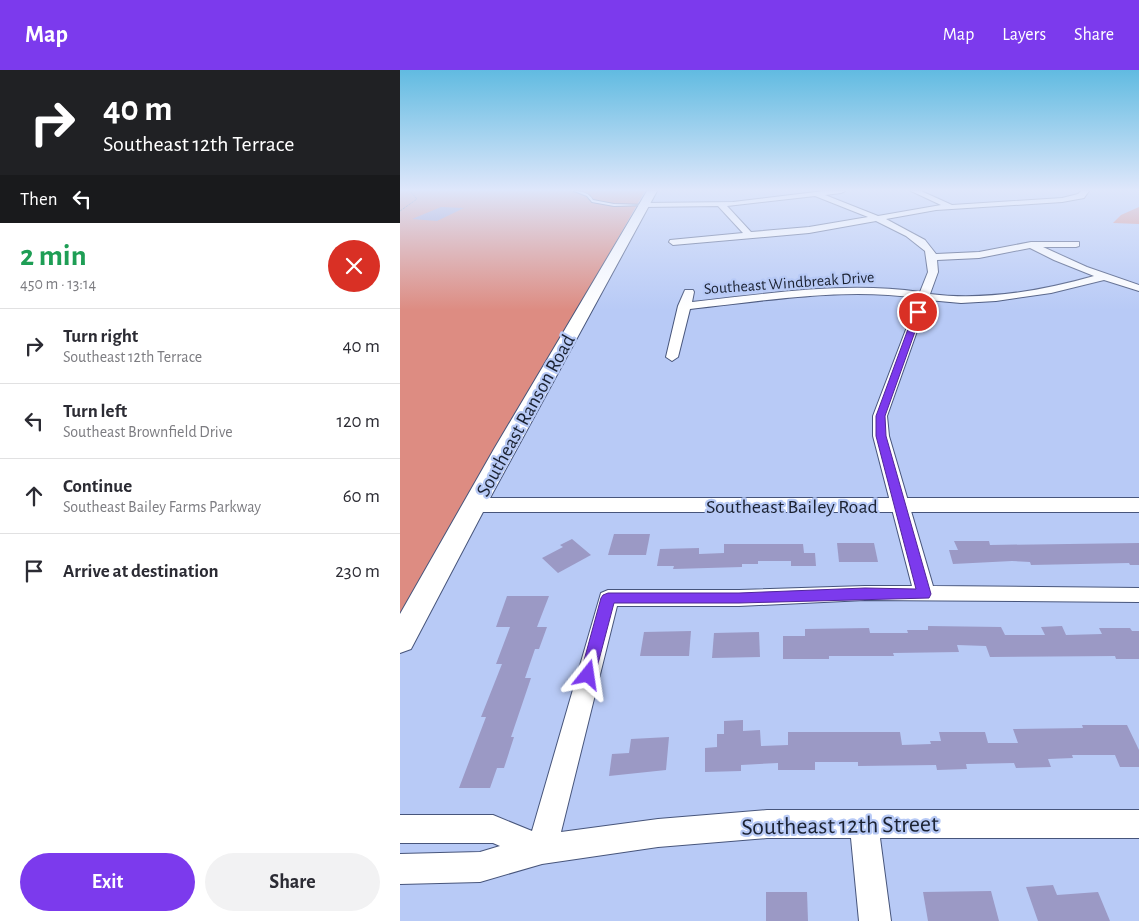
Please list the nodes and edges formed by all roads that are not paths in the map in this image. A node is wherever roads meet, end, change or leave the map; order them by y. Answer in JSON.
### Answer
{"nodes":[{"id":1,"x":630,"y":231,"type":"edge"},
{"id":2,"x":745,"y":231,"type":"edge"},
{"id":3,"x":802,"y":231,"type":"edge"},
{"id":4,"x":903,"y":231,"type":"edge"},
{"id":5,"x":750,"y":236,"type":"junction"},
{"id":6,"x":674,"y":242,"type":"dead end"},
{"id":7,"x":1076,"y":244,"type":"dead end"},
{"id":8,"x":1031,"y":245,"type":"junction"},
{"id":9,"x":932,"y":257,"type":"junction"},
{"id":10,"x":1103,"y":277,"type":"junction"},
{"id":11,"x":1139,"y":288,"type":"edge"},
{"id":12,"x":689,"y":292,"type":"dead end"},
{"id":13,"x":924,"y":296,"type":"junction"},
{"id":14,"x":684,"y":306,"type":"junction"},
{"id":15,"x":672,"y":357,"type":"dead end"},
{"id":16,"x":1139,"y":505,"type":"edge"},
{"id":17,"x":475,"y":506,"type":"junction"},
{"id":18,"x":900,"y":506,"type":"junction"},
{"id":19,"x":924,"y":594,"type":"junction"},
{"id":20,"x":1139,"y":594,"type":"edge"},
{"id":21,"x":400,"y":641,"type":"edge"},
{"id":22,"x":864,"y":824,"type":"junction"},
{"id":23,"x":1139,"y":824,"type":"edge"},
{"id":24,"x":400,"y":829,"type":"edge"},
{"id":25,"x":542,"y":849,"type":"junction"},
{"id":26,"x":400,"y":869,"type":"edge"},
{"id":27,"x":875,"y":921,"type":"edge"}],
"edges":[{"from":1,"to":17,"type":"street","name":"Southeast Ranson Road"},
{"from":2,"to":5,"type":"street"},
{"from":3,"to":5,"type":"street"},
{"from":4,"to":9,"type":"street"},
{"from":5,"to":6,"type":"street"},
{"from":7,"to":8,"type":"street"},
{"from":8,"to":9,"type":"street"},
{"from":8,"to":10,"type":"street"},
{"from":9,"to":13,"type":"street"},
{"from":10,"to":11,"type":"street"},
{"from":10,"to":13,"type":"street","name":"Southeast Windbreak Drive"},
{"from":12,"to":14,"type":"street"},
{"from":13,"to":14,"type":"street","name":"Southeast Windbreak Drive"},
{"from":13,"to":18,"type":"street"},
{"from":14,"to":15,"type":"street"},
{"from":16,"to":18,"type":"street","name":"Southeast Bailey Road"},
{"from":17,"to":18,"type":"street","name":"Southeast Bailey Road"},
{"from":17,"to":21,"type":"street","name":"Southeast Ranson Road"},
{"from":18,"to":19,"type":"street"},
{"from":19,"to":20,"type":"street"},
{"from":19,"to":25,"type":"street"},
{"from":22,"to":23,"type":"street","name":"Southeast 12th Street"},
{"from":22,"to":25,"type":"street","name":"Southeast 12th Street"},
{"from":22,"to":27,"type":"street"},
{"from":24,"to":25,"type":"street"},
{"from":25,"to":26,"type":"street","name":"Southeast 12th Street"}]}
